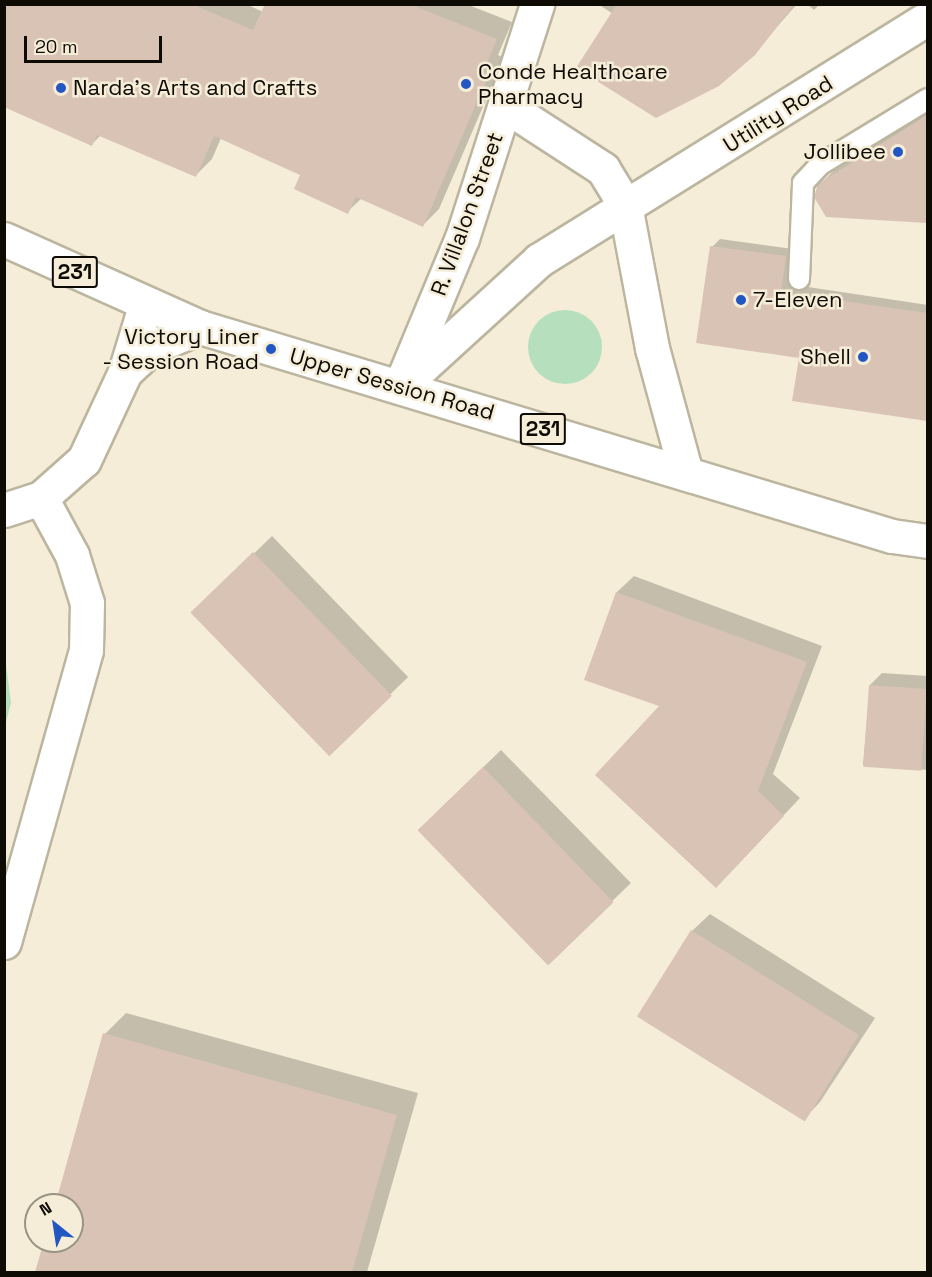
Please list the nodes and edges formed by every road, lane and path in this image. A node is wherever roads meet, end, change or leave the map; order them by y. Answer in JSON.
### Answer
{"nodes":[{"id":1,"x":537,"y":4,"type":"edge"},
{"id":2,"x":927,"y":18,"type":"edge"},
{"id":3,"x":927,"y":99,"type":"edge"},
{"id":4,"x":506,"y":106,"type":"junction"},
{"id":5,"x":625,"y":205,"type":"junction"},
{"id":6,"x":4,"y":239,"type":"edge"},
{"id":7,"x":799,"y":279,"type":"dead end"},
{"id":8,"x":145,"y":306,"type":"junction"},
{"id":9,"x":200,"y":327,"type":"junction"},
{"id":10,"x":125,"y":372,"type":"junction"},
{"id":11,"x":400,"y":387,"type":"junction"},
{"id":12,"x":686,"y":473,"type":"junction"},
{"id":13,"x":41,"y":498,"type":"junction"},
{"id":14,"x":4,"y":510,"type":"edge"},
{"id":15,"x":927,"y":541,"type":"edge"},
{"id":16,"x":4,"y":942,"type":"edge"}],
"edges":[{"from":1,"to":4,"type":"street","name":"R. Villalon Street"},
{"from":2,"to":5,"type":"street","name":"Utility Road"},
{"from":3,"to":7,"type":"lane"},
{"from":4,"to":5,"type":"street"},
{"from":4,"to":11,"type":"street","name":"R. Villalon Street"},
{"from":5,"to":11,"type":"street","name":"Utility Road"},
{"from":5,"to":12,"type":"street"},
{"from":6,"to":8,"type":"street","name":"Upper Session Road","number":"231"},
{"from":8,"to":9,"type":"street","name":"Upper Session Road","number":"231"},
{"from":8,"to":10,"type":"street"},
{"from":9,"to":10,"type":"street"},
{"from":9,"to":11,"type":"street","name":"Upper Session Road","number":"231"},
{"from":10,"to":13,"type":"street"},
{"from":11,"to":12,"type":"street","name":"Upper Session Road","number":"231"},
{"from":12,"to":15,"type":"street","name":"Upper Session Road","number":"231"},
{"from":13,"to":14,"type":"street"},
{"from":13,"to":16,"type":"street"}]}
